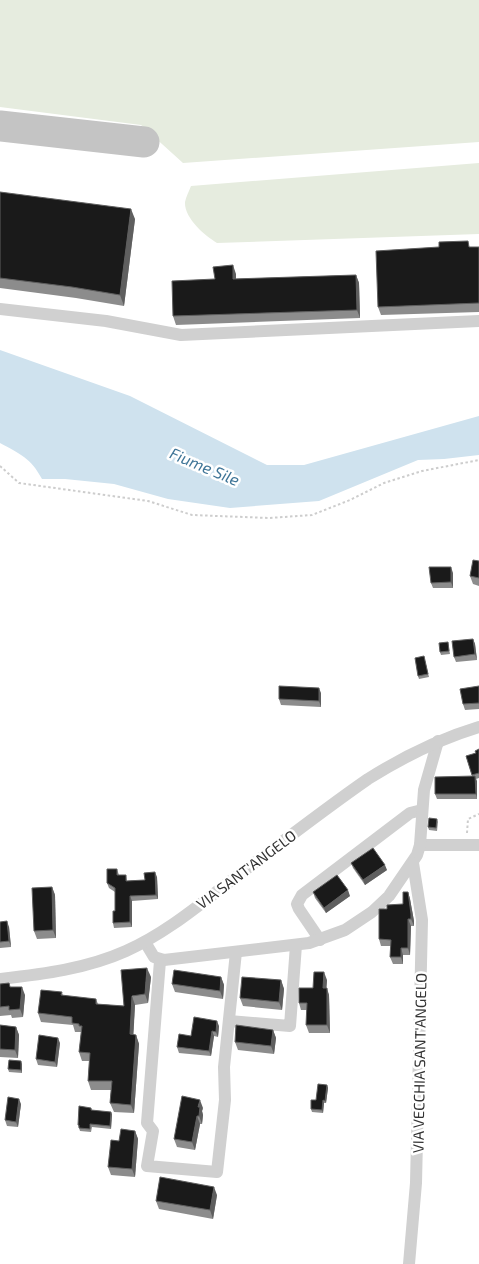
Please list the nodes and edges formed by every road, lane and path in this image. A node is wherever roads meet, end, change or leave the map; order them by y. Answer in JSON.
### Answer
{"nodes":[{"id":1,"x":0,"y":309,"type":"edge"},
{"id":2,"x":479,"y":321,"type":"edge"},
{"id":3,"x":479,"y":460,"type":"edge"},
{"id":4,"x":0,"y":466,"type":"edge"},
{"id":5,"x":479,"y":727,"type":"edge"},
{"id":6,"x":438,"y":741,"type":"junction"},
{"id":7,"x":422,"y":810,"type":"junction"},
{"id":8,"x":479,"y":814,"type":"edge"},
{"id":9,"x":467,"y":834,"type":"dead end"},
{"id":10,"x":420,"y":845,"type":"junction"},
{"id":11,"x":479,"y":845,"type":"edge"},
{"id":12,"x":413,"y":863,"type":"junction"},
{"id":13,"x":320,"y":940,"type":"junction"},
{"id":14,"x":145,"y":942,"type":"junction"},
{"id":15,"x":296,"y":945,"type":"junction"},
{"id":16,"x":236,"y":952,"type":"junction"},
{"id":17,"x":160,"y":960,"type":"junction"},
{"id":18,"x":0,"y":979,"type":"edge"},
{"id":19,"x":229,"y":1021,"type":"junction"},
{"id":20,"x":409,"y":1264,"type":"edge"}],
"edges":[{"from":1,"to":2,"type":"street"},
{"from":3,"to":4,"type":"path"},
{"from":5,"to":6,"type":"street","name":"VIA SANT'ANGELO"},
{"from":6,"to":7,"type":"street"},
{"from":6,"to":14,"type":"street","name":"VIA SANT'ANGELO"},
{"from":7,"to":10,"type":"street"},
{"from":7,"to":13,"type":"street"},
{"from":8,"to":9,"type":"path"},
{"from":10,"to":11,"type":"street"},
{"from":10,"to":12,"type":"street"},
{"from":12,"to":13,"type":"street"},
{"from":12,"to":20,"type":"street","name":"VIA VECCHIA SANT'ANGELO"},
{"from":13,"to":15,"type":"street"},
{"from":14,"to":17,"type":"street"},
{"from":14,"to":18,"type":"street","name":"VIA SANT'ANGELO"},
{"from":15,"to":16,"type":"street"},
{"from":15,"to":19,"type":"street"},
{"from":16,"to":17,"type":"street"},
{"from":16,"to":19,"type":"street"},
{"from":17,"to":19,"type":"street"}]}
